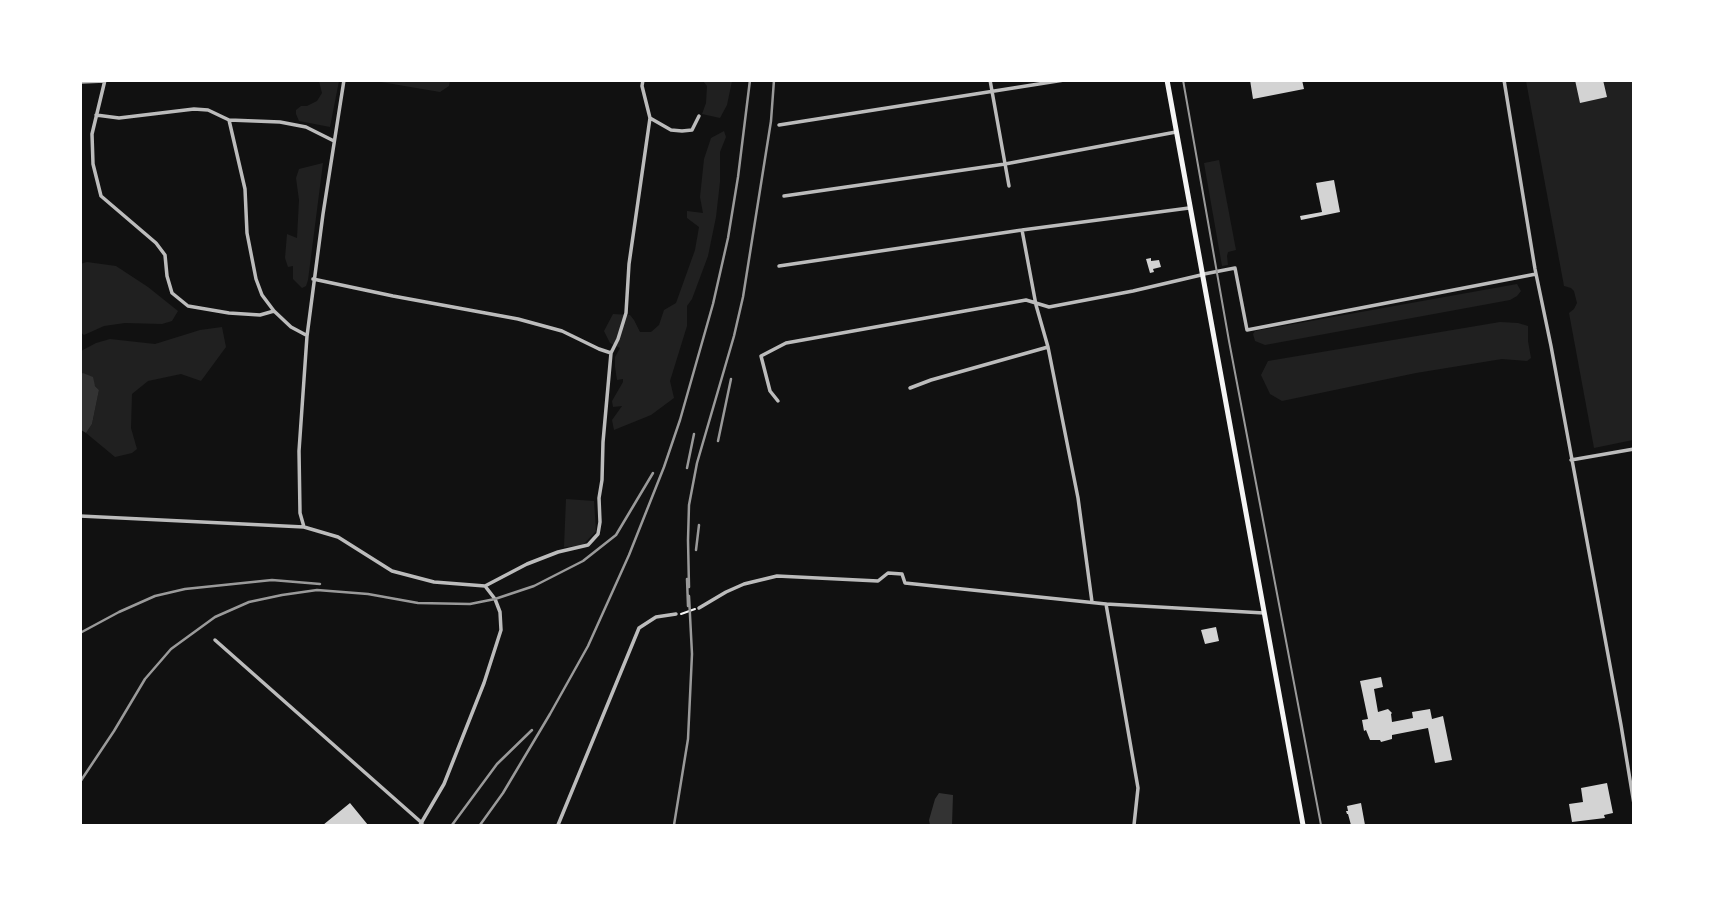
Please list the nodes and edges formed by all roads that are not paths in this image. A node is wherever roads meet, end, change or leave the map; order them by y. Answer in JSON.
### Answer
{"nodes":[{"id":1,"x":344,"y":80,"type":"edge"},
{"id":2,"x":643,"y":80,"type":"edge"},
{"id":3,"x":990,"y":80,"type":"edge"},
{"id":4,"x":1065,"y":80,"type":"edge"},
{"id":5,"x":1167,"y":80,"type":"edge"},
{"id":6,"x":1504,"y":80,"type":"edge"},
{"id":7,"x":105,"y":81,"type":"edge"},
{"id":8,"x":80,"y":82,"type":"edge"},
{"id":9,"x":992,"y":92,"type":"junction"},
{"id":10,"x":96,"y":115,"type":"junction"},
{"id":11,"x":699,"y":116,"type":"dead end"},
{"id":12,"x":650,"y":118,"type":"junction"},
{"id":13,"x":229,"y":120,"type":"junction"},
{"id":14,"x":779,"y":125,"type":"dead end"},
{"id":15,"x":1176,"y":132,"type":"junction"},
{"id":16,"x":334,"y":141,"type":"junction"},
{"id":17,"x":1005,"y":164,"type":"junction"},
{"id":18,"x":1009,"y":186,"type":"dead end"},
{"id":19,"x":784,"y":197,"type":"dead end"},
{"id":20,"x":1189,"y":208,"type":"junction"},
{"id":21,"x":1022,"y":230,"type":"junction"},
{"id":22,"x":779,"y":265,"type":"dead end"},
{"id":23,"x":1536,"y":274,"type":"junction"},
{"id":24,"x":1201,"y":275,"type":"junction"},
{"id":25,"x":313,"y":279,"type":"junction"},
{"id":26,"x":1036,"y":304,"type":"junction"},
{"id":27,"x":274,"y":311,"type":"junction"},
{"id":28,"x":307,"y":336,"type":"junction"},
{"id":29,"x":1048,"y":347,"type":"junction"},
{"id":30,"x":611,"y":352,"type":"junction"},
{"id":31,"x":910,"y":388,"type":"dead end"},
{"id":32,"x":778,"y":401,"type":"dead end"},
{"id":33,"x":1633,"y":449,"type":"edge"},
{"id":34,"x":1571,"y":460,"type":"junction"},
{"id":35,"x":80,"y":516,"type":"edge"},
{"id":36,"x":304,"y":527,"type":"junction"},
{"id":37,"x":485,"y":586,"type":"junction"},
{"id":38,"x":1092,"y":602,"type":"junction"},
{"id":39,"x":1106,"y":604,"type":"junction"},
{"id":40,"x":699,"y":608,"type":"road end"},
{"id":41,"x":1264,"y":613,"type":"junction"},
{"id":42,"x":676,"y":614,"type":"road end"},
{"id":43,"x":215,"y":640,"type":"dead end"},
{"id":44,"x":1633,"y":804,"type":"edge"},
{"id":45,"x":421,"y":824,"type":"edge"},
{"id":46,"x":558,"y":825,"type":"edge"},
{"id":47,"x":1134,"y":825,"type":"edge"},
{"id":48,"x":1303,"y":825,"type":"edge"}],
"edges":[{"from":1,"to":16,"type":"street"},
{"from":2,"to":12,"type":"street"},
{"from":3,"to":9,"type":"street"},
{"from":4,"to":9,"type":"street"},
{"from":5,"to":15,"type":"main road"},
{"from":6,"to":23,"type":"street"},
{"from":7,"to":8,"type":"street"},
{"from":7,"to":10,"type":"street"},
{"from":9,"to":14,"type":"street"},
{"from":9,"to":17,"type":"street"},
{"from":10,"to":13,"type":"street"},
{"from":10,"to":27,"type":"street"},
{"from":11,"to":12,"type":"street"},
{"from":12,"to":30,"type":"street"},
{"from":13,"to":16,"type":"street"},
{"from":13,"to":27,"type":"street"},
{"from":15,"to":17,"type":"street"},
{"from":15,"to":20,"type":"main road"},
{"from":16,"to":25,"type":"street"},
{"from":17,"to":18,"type":"street"},
{"from":17,"to":19,"type":"street"},
{"from":20,"to":21,"type":"street"},
{"from":20,"to":24,"type":"main road"},
{"from":21,"to":22,"type":"street"},
{"from":21,"to":26,"type":"street"},
{"from":23,"to":24,"type":"street"},
{"from":23,"to":34,"type":"street"},
{"from":24,"to":26,"type":"street"},
{"from":24,"to":41,"type":"main road"},
{"from":25,"to":28,"type":"street"},
{"from":25,"to":30,"type":"street"},
{"from":26,"to":29,"type":"street"},
{"from":26,"to":32,"type":"street"},
{"from":27,"to":28,"type":"street"},
{"from":28,"to":36,"type":"street"},
{"from":29,"to":31,"type":"street"},
{"from":29,"to":38,"type":"street"},
{"from":30,"to":37,"type":"street"},
{"from":33,"to":34,"type":"street"},
{"from":34,"to":44,"type":"street"},
{"from":35,"to":36,"type":"street"},
{"from":36,"to":37,"type":"street"},
{"from":37,"to":45,"type":"street"},
{"from":38,"to":39,"type":"street"},
{"from":38,"to":40,"type":"street"},
{"from":39,"to":41,"type":"street"},
{"from":39,"to":47,"type":"street"},
{"from":41,"to":48,"type":"main road"},
{"from":42,"to":46,"type":"street"},
{"from":43,"to":45,"type":"street"}]}
